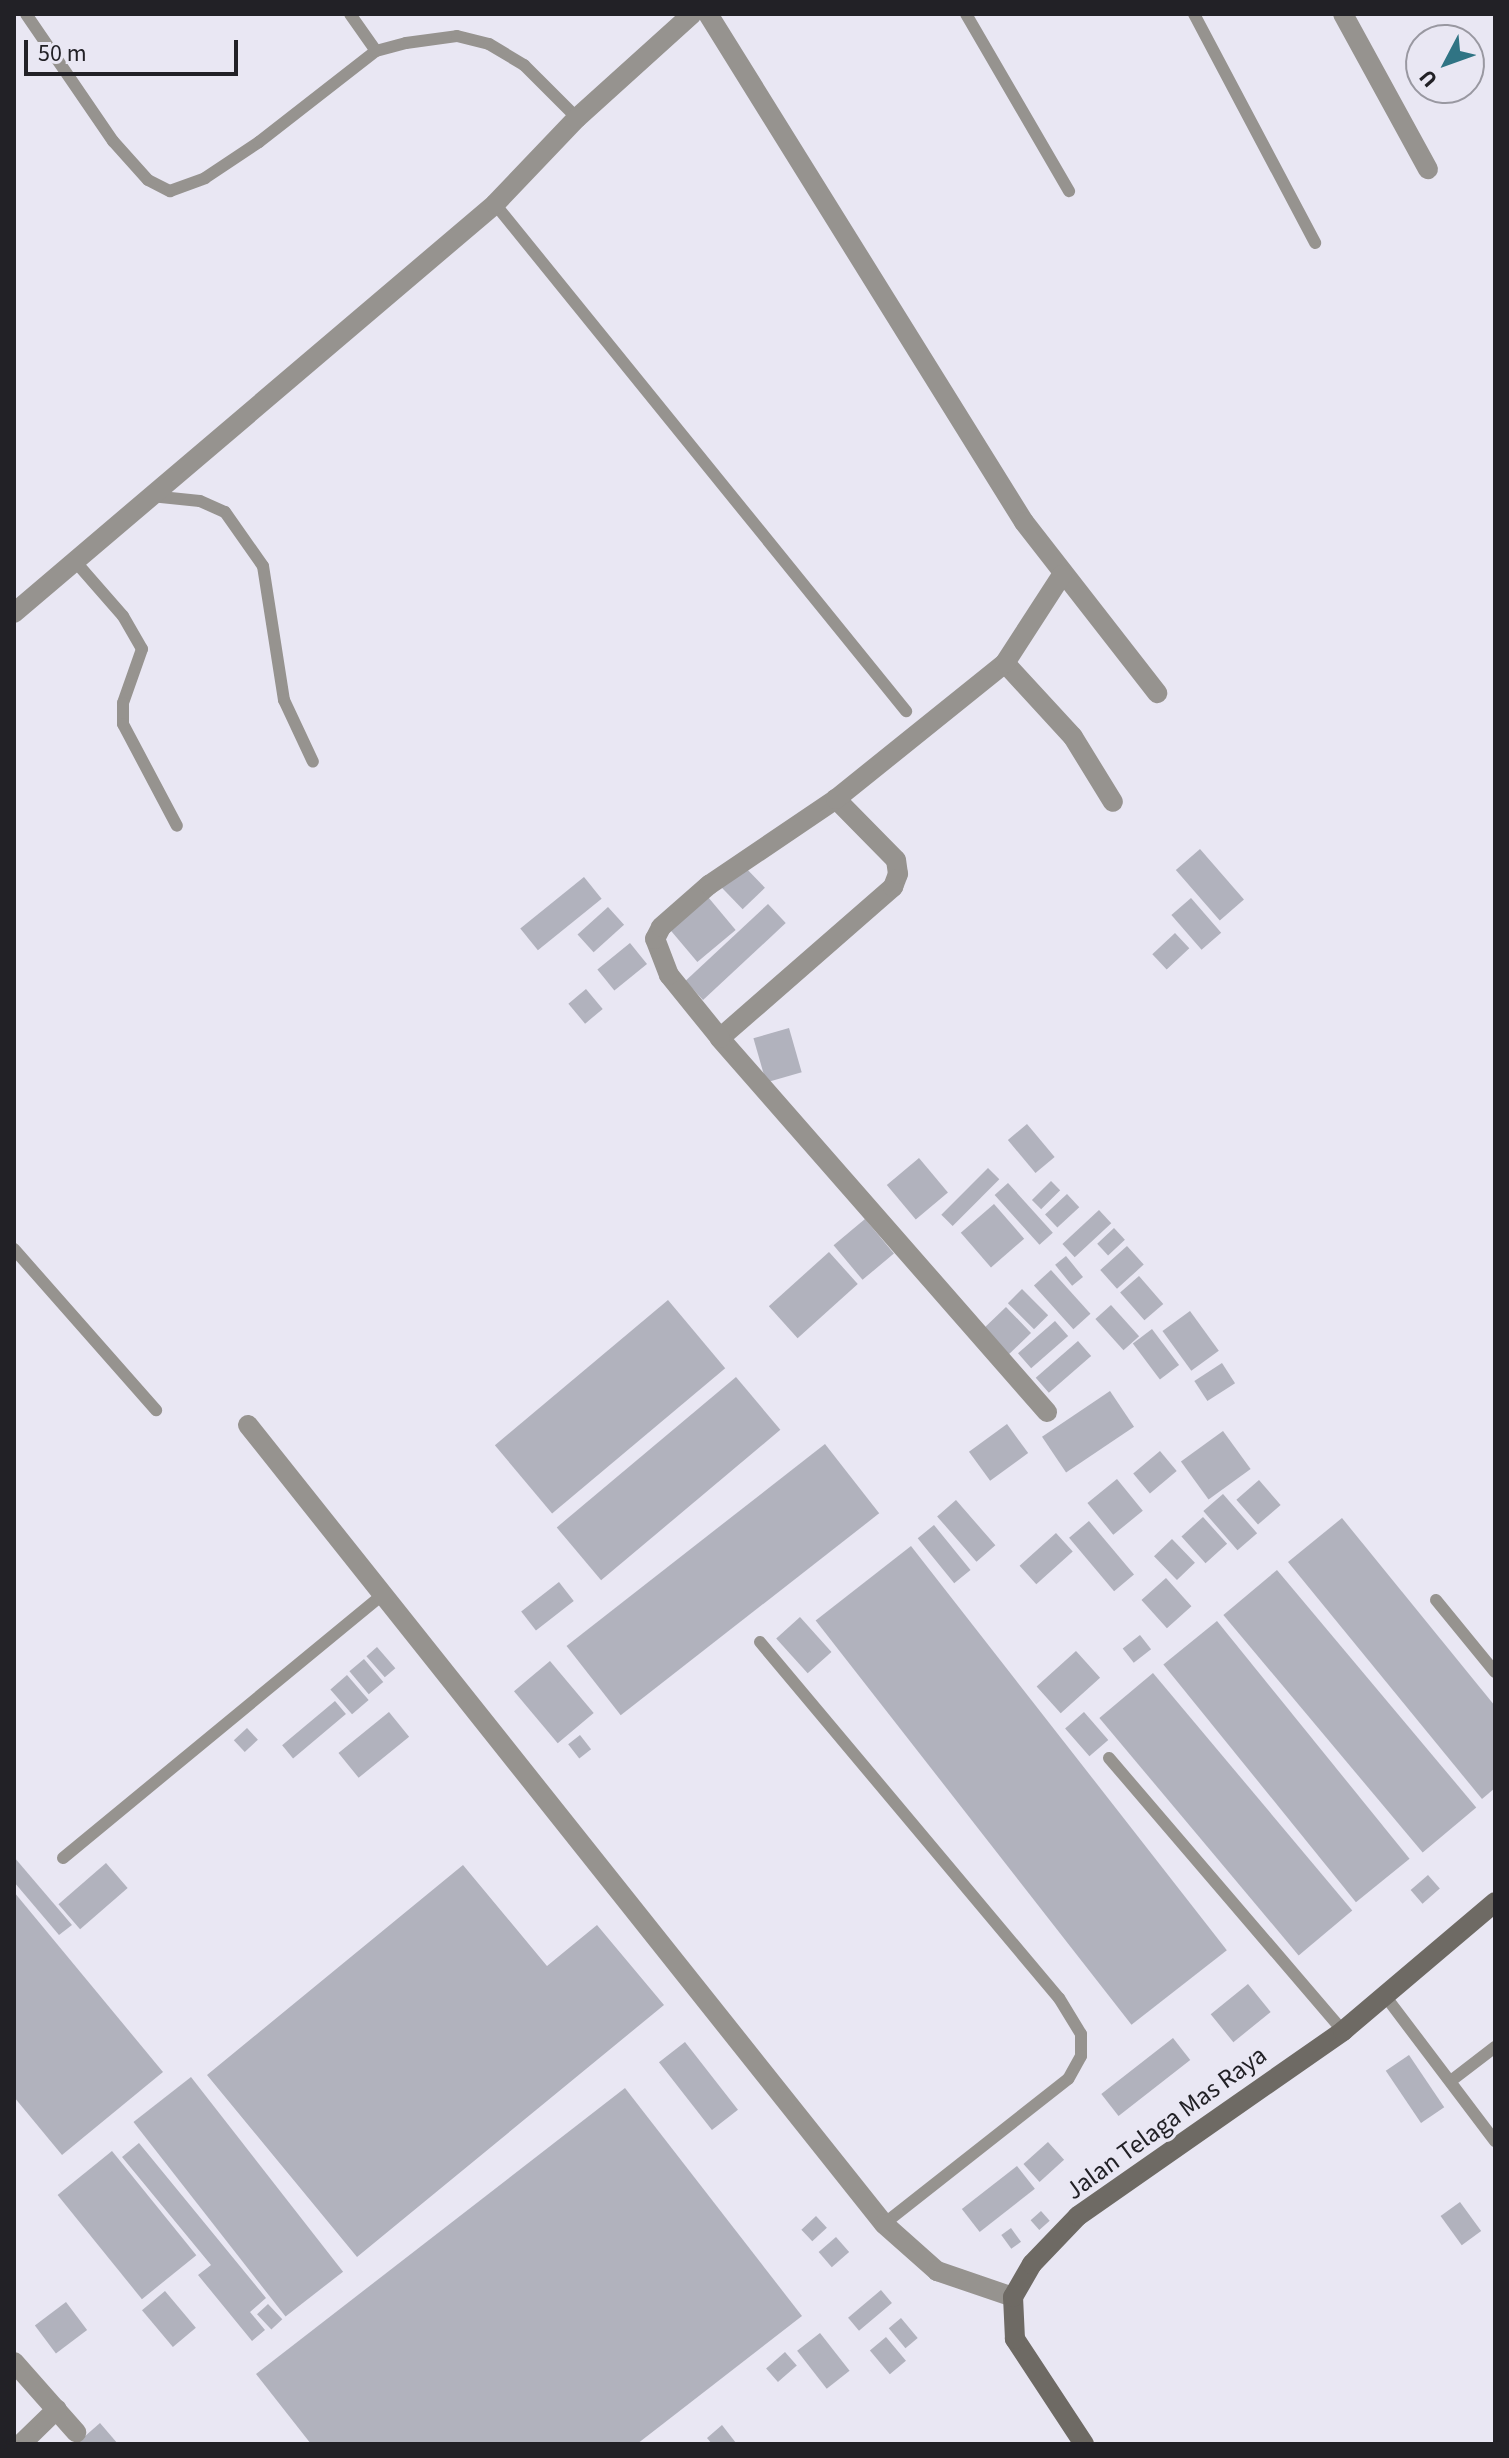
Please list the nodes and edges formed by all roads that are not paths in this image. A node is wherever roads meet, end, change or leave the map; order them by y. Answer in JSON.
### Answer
{"nodes":[{"id":1,"x":26,"y":14,"type":"edge"},
{"id":2,"x":350,"y":14,"type":"edge"},
{"id":3,"x":692,"y":14,"type":"edge"},
{"id":4,"x":708,"y":14,"type":"edge"},
{"id":5,"x":966,"y":14,"type":"edge"},
{"id":6,"x":1194,"y":14,"type":"edge"},
{"id":7,"x":1343,"y":14,"type":"edge"},
{"id":8,"x":376,"y":51,"type":"junction"},
{"id":9,"x":577,"y":118,"type":"junction"},
{"id":10,"x":1428,"y":169,"type":"dead end"},
{"id":11,"x":1069,"y":191,"type":"dead end"},
{"id":12,"x":495,"y":204,"type":"junction"},
{"id":13,"x":1315,"y":243,"type":"dead end"},
{"id":14,"x":148,"y":495,"type":"junction"},
{"id":15,"x":74,"y":560,"type":"junction"},
{"id":16,"x":1062,"y":575,"type":"junction"},
{"id":17,"x":14,"y":613,"type":"edge"},
{"id":18,"x":1005,"y":663,"type":"junction"},
{"id":19,"x":1157,"y":693,"type":"dead end"},
{"id":20,"x":906,"y":711,"type":"dead end"},
{"id":21,"x":313,"y":762,"type":"dead end"},
{"id":22,"x":836,"y":799,"type":"junction"},
{"id":23,"x":1113,"y":802,"type":"dead end"},
{"id":24,"x":177,"y":826,"type":"dead end"},
{"id":25,"x":720,"y":1038,"type":"junction"},
{"id":26,"x":14,"y":1249,"type":"edge"},
{"id":27,"x":156,"y":1410,"type":"dead end"},
{"id":28,"x":1047,"y":1412,"type":"dead end"},
{"id":29,"x":248,"y":1425,"type":"dead end"},
{"id":30,"x":385,"y":1593,"type":"junction"},
{"id":31,"x":1436,"y":1600,"type":"dead end"},
{"id":32,"x":760,"y":1642,"type":"dead end"},
{"id":33,"x":1495,"y":1672,"type":"edge"},
{"id":34,"x":1109,"y":1758,"type":"dead end"},
{"id":35,"x":63,"y":1858,"type":"dead end"},
{"id":36,"x":1495,"y":1902,"type":"edge"},
{"id":37,"x":1386,"y":1997,"type":"junction"},
{"id":38,"x":1343,"y":2031,"type":"junction"},
{"id":39,"x":1495,"y":2047,"type":"edge"},
{"id":40,"x":1452,"y":2080,"type":"junction"},
{"id":41,"x":1495,"y":2141,"type":"edge"},
{"id":42,"x":884,"y":2224,"type":"junction"},
{"id":43,"x":1013,"y":2297,"type":"junction"},
{"id":44,"x":14,"y":2362,"type":"edge"},
{"id":45,"x":57,"y":2409,"type":"junction"},
{"id":46,"x":76,"y":2432,"type":"dead end"},
{"id":47,"x":21,"y":2444,"type":"edge"},
{"id":48,"x":1084,"y":2444,"type":"edge"}],
"edges":[{"from":1,"to":8,"type":"lane"},
{"from":2,"to":8,"type":"lane"},
{"from":3,"to":9,"type":"street"},
{"from":4,"to":16,"type":"street"},
{"from":5,"to":11,"type":"lane"},
{"from":6,"to":13,"type":"lane"},
{"from":7,"to":10,"type":"street"},
{"from":8,"to":9,"type":"lane"},
{"from":9,"to":12,"type":"street"},
{"from":12,"to":14,"type":"street"},
{"from":12,"to":20,"type":"lane"},
{"from":14,"to":15,"type":"street"},
{"from":14,"to":21,"type":"lane"},
{"from":15,"to":17,"type":"street"},
{"from":15,"to":24,"type":"lane"},
{"from":16,"to":18,"type":"street"},
{"from":16,"to":19,"type":"street"},
{"from":18,"to":22,"type":"street"},
{"from":18,"to":23,"type":"street"},
{"from":22,"to":25,"type":"street"},
{"from":22,"to":25,"type":"street"},
{"from":25,"to":28,"type":"street"},
{"from":26,"to":27,"type":"lane"},
{"from":29,"to":30,"type":"street"},
{"from":30,"to":35,"type":"lane"},
{"from":30,"to":42,"type":"street"},
{"from":31,"to":33,"type":"lane"},
{"from":32,"to":42,"type":"lane"},
{"from":34,"to":38,"type":"lane"},
{"from":36,"to":37,"type":"main road","name":"Jalan Telaga Mas Raya"},
{"from":37,"to":38,"type":"main road","name":"Jalan Telaga Mas Raya"},
{"from":37,"to":40,"type":"lane"},
{"from":38,"to":43,"type":"main road","name":"Jalan Telaga Mas Raya"},
{"from":39,"to":40,"type":"lane"},
{"from":40,"to":41,"type":"lane"},
{"from":42,"to":43,"type":"street"},
{"from":43,"to":48,"type":"main road"},
{"from":44,"to":45,"type":"street"},
{"from":45,"to":46,"type":"street"},
{"from":45,"to":47,"type":"street"}]}
